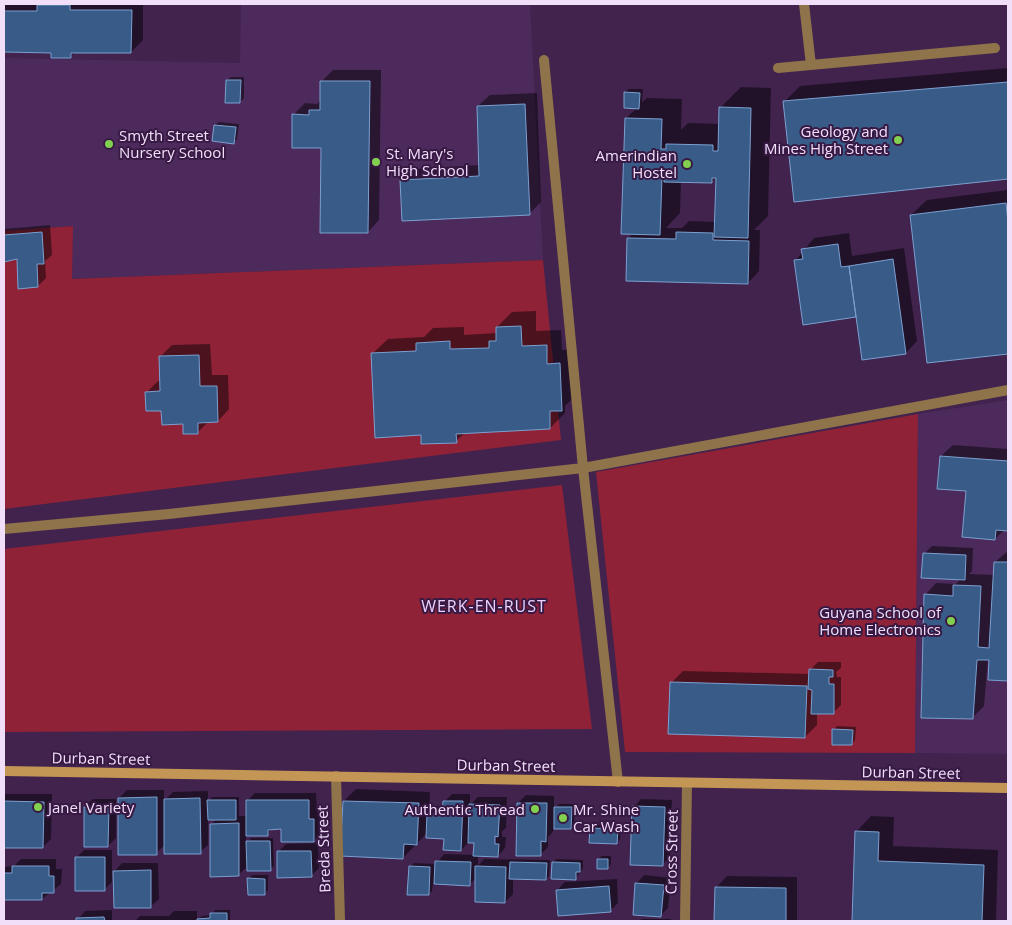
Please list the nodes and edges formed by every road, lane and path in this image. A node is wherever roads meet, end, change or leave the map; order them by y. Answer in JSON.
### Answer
{"nodes":[{"id":1,"x":804,"y":6,"type":"edge"},
{"id":2,"x":995,"y":48,"type":"dead end"},
{"id":3,"x":544,"y":60,"type":"dead end"},
{"id":4,"x":811,"y":65,"type":"junction"},
{"id":5,"x":778,"y":68,"type":"dead end"},
{"id":6,"x":1008,"y":390,"type":"edge"},
{"id":7,"x":583,"y":468,"type":"junction"},
{"id":8,"x":4,"y":529,"type":"edge"},
{"id":9,"x":4,"y":771,"type":"edge"},
{"id":10,"x":336,"y":776,"type":"junction"},
{"id":11,"x":618,"y":782,"type":"junction"},
{"id":12,"x":687,"y":783,"type":"junction"},
{"id":13,"x":1008,"y":788,"type":"edge"},
{"id":14,"x":340,"y":921,"type":"edge"},
{"id":15,"x":685,"y":921,"type":"edge"}],
"edges":[{"from":1,"to":4,"type":"street"},
{"from":2,"to":4,"type":"street"},
{"from":3,"to":7,"type":"street"},
{"from":4,"to":5,"type":"street"},
{"from":6,"to":7,"type":"street"},
{"from":7,"to":8,"type":"street"},
{"from":7,"to":11,"type":"street"},
{"from":9,"to":10,"type":"street","name":"Durban Street"},
{"from":10,"to":11,"type":"street","name":"Durban Street"},
{"from":10,"to":14,"type":"street","name":"Breda Street"},
{"from":11,"to":12,"type":"street","name":"Durban Street"},
{"from":12,"to":13,"type":"street","name":"Durban Street"},
{"from":12,"to":15,"type":"street","name":"Cross Street"}]}
